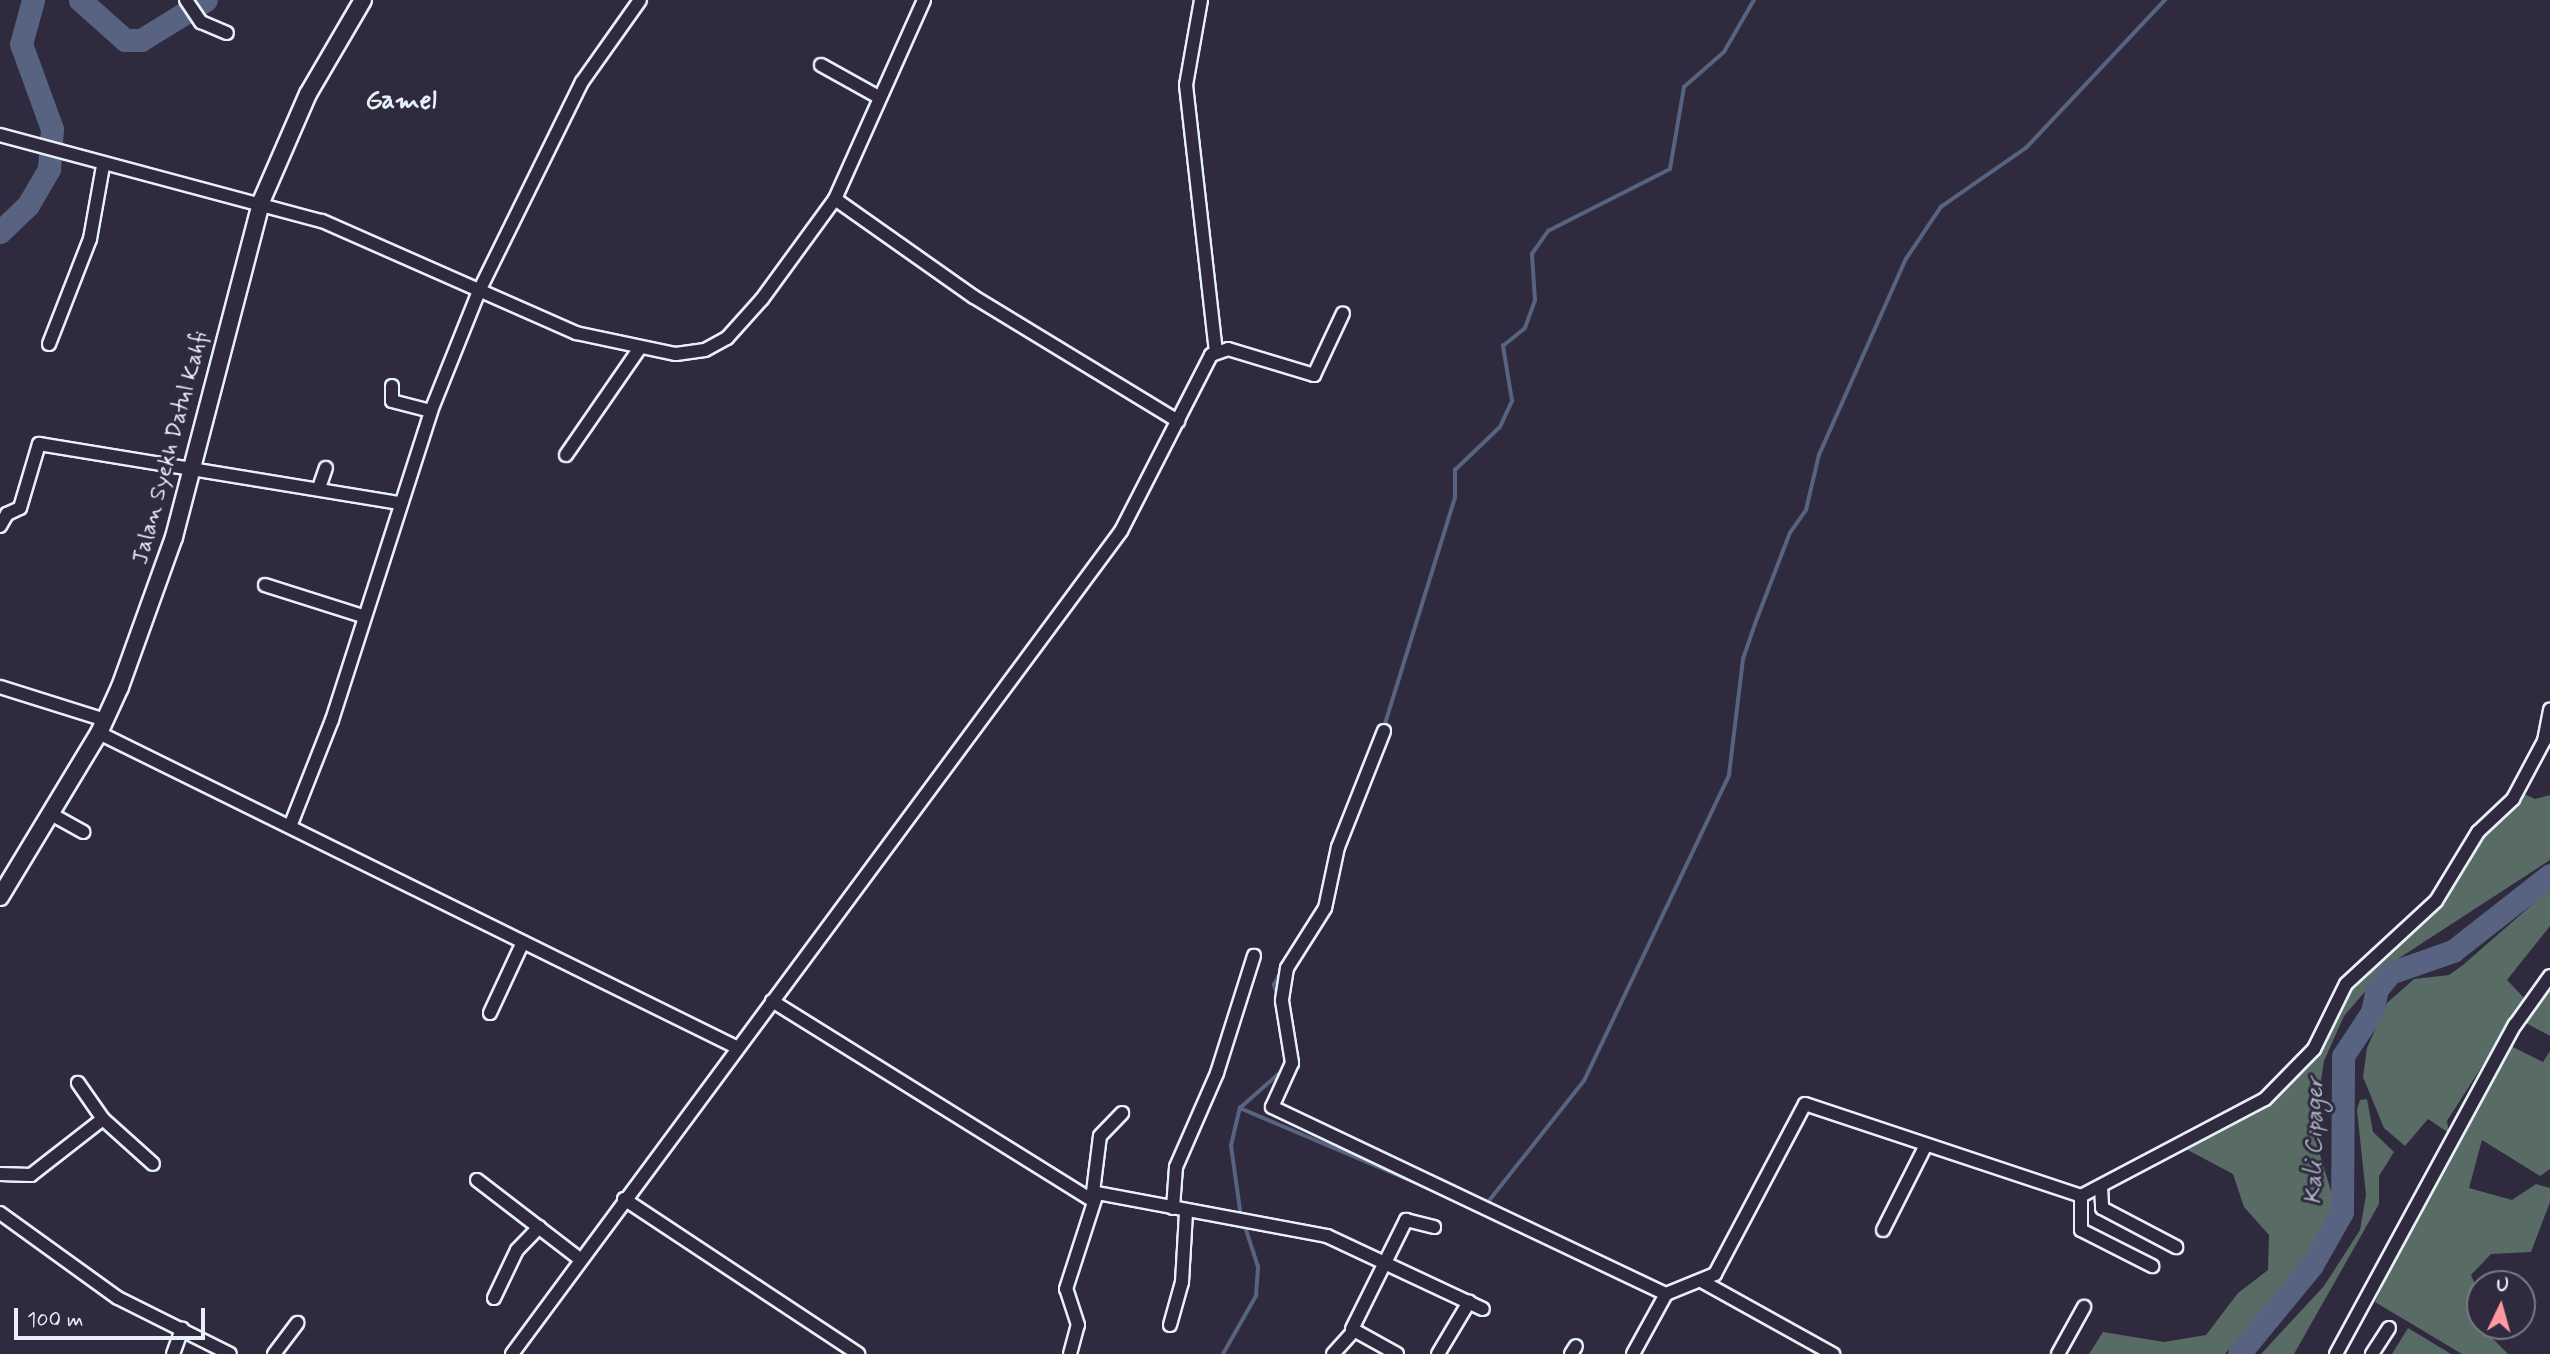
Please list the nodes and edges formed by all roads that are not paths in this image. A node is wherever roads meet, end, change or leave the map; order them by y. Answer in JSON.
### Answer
{"nodes":[{"id":1,"x":363,"y":0,"type":"edge"},
{"id":2,"x":640,"y":0,"type":"edge"},
{"id":3,"x":924,"y":0,"type":"edge"},
{"id":4,"x":1201,"y":0,"type":"edge"},
{"id":5,"x":188,"y":3,"type":"edge"},
{"id":6,"x":227,"y":33,"type":"dead end"},
{"id":7,"x":821,"y":65,"type":"dead end"},
{"id":8,"x":877,"y":96,"type":"junction"},
{"id":9,"x":0,"y":135,"type":"edge"},
{"id":10,"x":103,"y":166,"type":"junction"},
{"id":11,"x":835,"y":199,"type":"junction"},
{"id":12,"x":261,"y":202,"type":"junction"},
{"id":13,"x":479,"y":291,"type":"junction"},
{"id":14,"x":1343,"y":313,"type":"dead end"},
{"id":15,"x":49,"y":344,"type":"dead end"},
{"id":16,"x":639,"y":349,"type":"junction"},
{"id":17,"x":1216,"y":352,"type":"junction"},
{"id":18,"x":391,"y":386,"type":"dead end"},
{"id":19,"x":430,"y":411,"type":"junction"},
{"id":20,"x":1178,"y":421,"type":"junction"},
{"id":21,"x":566,"y":455,"type":"dead end"},
{"id":22,"x":193,"y":464,"type":"junction"},
{"id":23,"x":326,"y":468,"type":"dead end"},
{"id":24,"x":320,"y":485,"type":"junction"},
{"id":25,"x":401,"y":503,"type":"junction"},
{"id":26,"x":0,"y":526,"type":"edge"},
{"id":27,"x":265,"y":585,"type":"dead end"},
{"id":28,"x":363,"y":616,"type":"junction"},
{"id":29,"x":0,"y":687,"type":"edge"},
{"id":30,"x":2550,"y":709,"type":"edge"},
{"id":31,"x":102,"y":727,"type":"junction"},
{"id":32,"x":1384,"y":731,"type":"dead end"},
{"id":33,"x":51,"y":814,"type":"junction"},
{"id":34,"x":291,"y":824,"type":"junction"},
{"id":35,"x":83,"y":832,"type":"dead end"},
{"id":36,"x":0,"y":897,"type":"edge"},
{"id":37,"x":523,"y":942,"type":"junction"},
{"id":38,"x":1254,"y":956,"type":"dead end"},
{"id":39,"x":2550,"y":975,"type":"edge"},
{"id":40,"x":772,"y":1001,"type":"junction"},
{"id":41,"x":490,"y":1013,"type":"dead end"},
{"id":42,"x":736,"y":1048,"type":"junction"},
{"id":43,"x":78,"y":1083,"type":"dead end"},
{"id":44,"x":1122,"y":1113,"type":"dead end"},
{"id":45,"x":103,"y":1119,"type":"junction"},
{"id":46,"x":1926,"y":1145,"type":"junction"},
{"id":47,"x":153,"y":1164,"type":"dead end"},
{"id":48,"x":0,"y":1174,"type":"edge"},
{"id":49,"x":477,"y":1180,"type":"dead end"},
{"id":50,"x":2101,"y":1186,"type":"junction"},
{"id":51,"x":2081,"y":1196,"type":"junction"},
{"id":52,"x":624,"y":1199,"type":"junction"},
{"id":53,"x":1092,"y":1200,"type":"junction"},
{"id":54,"x":1173,"y":1208,"type":"junction"},
{"id":55,"x":1186,"y":1212,"type":"junction"},
{"id":56,"x":0,"y":1213,"type":"edge"},
{"id":57,"x":538,"y":1227,"type":"junction"},
{"id":58,"x":1434,"y":1227,"type":"dead end"},
{"id":59,"x":1883,"y":1230,"type":"dead end"},
{"id":60,"x":2176,"y":1247,"type":"dead end"},
{"id":61,"x":580,"y":1259,"type":"junction"},
{"id":62,"x":1383,"y":1262,"type":"junction"},
{"id":63,"x":2152,"y":1266,"type":"dead end"},
{"id":64,"x":1703,"y":1282,"type":"junction"},
{"id":65,"x":1666,"y":1294,"type":"junction"},
{"id":66,"x":494,"y":1298,"type":"dead end"},
{"id":67,"x":1469,"y":1302,"type":"junction"},
{"id":68,"x":2084,"y":1307,"type":"dead end"},
{"id":69,"x":1483,"y":1309,"type":"dead end"},
{"id":70,"x":297,"y":1323,"type":"dead end"},
{"id":71,"x":1170,"y":1325,"type":"dead end"},
{"id":72,"x":2389,"y":1328,"type":"dead end"},
{"id":73,"x":182,"y":1329,"type":"junction"},
{"id":74,"x":1353,"y":1332,"type":"junction"},
{"id":75,"x":173,"y":1354,"type":"edge"},
{"id":76,"x":230,"y":1354,"type":"edge"},
{"id":77,"x":274,"y":1354,"type":"edge"},
{"id":78,"x":512,"y":1354,"type":"edge"},
{"id":79,"x":858,"y":1354,"type":"edge"},
{"id":80,"x":1070,"y":1354,"type":"edge"},
{"id":81,"x":1333,"y":1354,"type":"edge"},
{"id":82,"x":1397,"y":1354,"type":"edge"},
{"id":83,"x":1438,"y":1354,"type":"edge"},
{"id":84,"x":1633,"y":1354,"type":"edge"},
{"id":85,"x":1833,"y":1354,"type":"edge"},
{"id":86,"x":2058,"y":1354,"type":"edge"},
{"id":87,"x":2336,"y":1354,"type":"edge"},
{"id":88,"x":2372,"y":1354,"type":"edge"}],
"edges":[{"from":1,"to":12,"type":"street","name":"Jalan Syekh Datul Kahfi"},
{"from":2,"to":13,"type":"street"},
{"from":3,"to":8,"type":"street"},
{"from":4,"to":17,"type":"street"},
{"from":5,"to":6,"type":"street"},
{"from":7,"to":8,"type":"street"},
{"from":8,"to":11,"type":"street"},
{"from":9,"to":10,"type":"street"},
{"from":10,"to":12,"type":"street"},
{"from":10,"to":15,"type":"street"},
{"from":11,"to":16,"type":"street"},
{"from":11,"to":20,"type":"street"},
{"from":12,"to":13,"type":"street"},
{"from":12,"to":22,"type":"street","name":"Jalan Syekh Datul Kahfi"},
{"from":13,"to":16,"type":"street"},
{"from":13,"to":19,"type":"street"},
{"from":14,"to":17,"type":"street"},
{"from":16,"to":21,"type":"street"},
{"from":17,"to":20,"type":"street"},
{"from":18,"to":19,"type":"street"},
{"from":19,"to":25,"type":"street"},
{"from":20,"to":40,"type":"street"},
{"from":22,"to":24,"type":"street"},
{"from":22,"to":26,"type":"street"},
{"from":22,"to":31,"type":"street","name":"Jalan Syekh Datul Kahfi"},
{"from":23,"to":24,"type":"street"},
{"from":24,"to":25,"type":"street"},
{"from":25,"to":28,"type":"street"},
{"from":27,"to":28,"type":"street"},
{"from":28,"to":34,"type":"street"},
{"from":29,"to":31,"type":"street"},
{"from":30,"to":50,"type":"street"},
{"from":31,"to":33,"type":"street","name":"Jalan Syekh Datul Kahfi"},
{"from":31,"to":34,"type":"street"},
{"from":32,"to":65,"type":"street"},
{"from":33,"to":35,"type":"street"},
{"from":33,"to":36,"type":"street","name":"Jalan Syekh Datul Kahfi"},
{"from":34,"to":37,"type":"street"},
{"from":37,"to":41,"type":"street"},
{"from":37,"to":42,"type":"street"},
{"from":38,"to":54,"type":"street"},
{"from":39,"to":87,"type":"street"},
{"from":40,"to":42,"type":"street"},
{"from":40,"to":53,"type":"street"},
{"from":42,"to":52,"type":"street"},
{"from":43,"to":45,"type":"street"},
{"from":44,"to":53,"type":"street"},
{"from":45,"to":47,"type":"street"},
{"from":45,"to":48,"type":"street"},
{"from":46,"to":51,"type":"street"},
{"from":46,"to":59,"type":"street"},
{"from":46,"to":64,"type":"street"},
{"from":49,"to":57,"type":"street"},
{"from":50,"to":51,"type":"street"},
{"from":50,"to":60,"type":"street"},
{"from":51,"to":63,"type":"street"},
{"from":52,"to":61,"type":"street"},
{"from":52,"to":79,"type":"street"},
{"from":53,"to":54,"type":"street"},
{"from":53,"to":80,"type":"street"},
{"from":54,"to":55,"type":"street"},
{"from":55,"to":62,"type":"street"},
{"from":55,"to":71,"type":"street"},
{"from":56,"to":73,"type":"street"},
{"from":57,"to":61,"type":"street"},
{"from":57,"to":66,"type":"street"},
{"from":58,"to":62,"type":"street"},
{"from":61,"to":78,"type":"street"},
{"from":62,"to":67,"type":"street"},
{"from":62,"to":74,"type":"street"},
{"from":64,"to":65,"type":"street"},
{"from":64,"to":85,"type":"street"},
{"from":65,"to":84,"type":"street"},
{"from":67,"to":69,"type":"street"},
{"from":67,"to":83,"type":"street"},
{"from":68,"to":86,"type":"street"},
{"from":70,"to":77,"type":"street"},
{"from":72,"to":88,"type":"street"},
{"from":73,"to":75,"type":"street"},
{"from":73,"to":76,"type":"street"},
{"from":74,"to":81,"type":"street"},
{"from":74,"to":82,"type":"street"}]}
